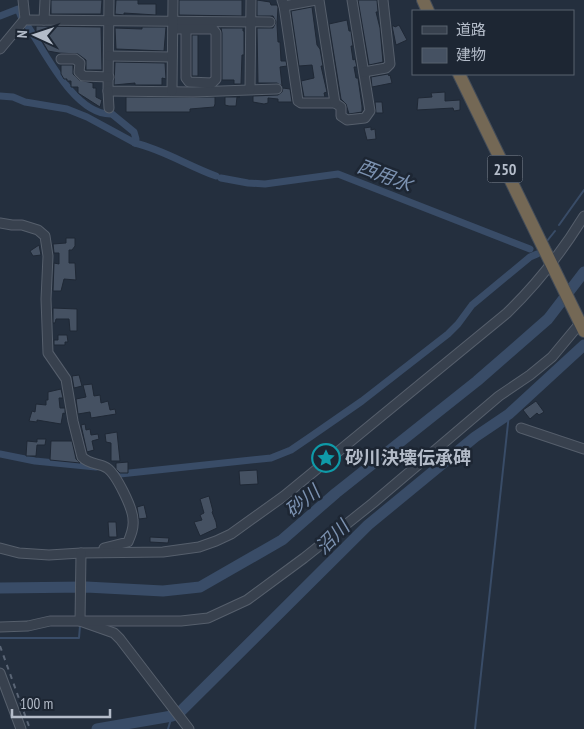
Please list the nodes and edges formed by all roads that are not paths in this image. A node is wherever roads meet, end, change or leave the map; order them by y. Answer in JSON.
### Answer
{"nodes":[{"id":1,"x":23,"y":0,"type":"edge"},
{"id":2,"x":45,"y":0,"type":"edge"},
{"id":3,"x":109,"y":0,"type":"edge"},
{"id":4,"x":173,"y":0,"type":"edge"},
{"id":5,"x":251,"y":0,"type":"edge"},
{"id":6,"x":317,"y":0,"type":"edge"},
{"id":7,"x":352,"y":0,"type":"edge"},
{"id":8,"x":383,"y":0,"type":"edge"},
{"id":9,"x":283,"y":3,"type":"edge"},
{"id":10,"x":28,"y":20,"type":"dead end"},
{"id":11,"x":44,"y":20,"type":"junction"},
{"id":12,"x":109,"y":21,"type":"junction"},
{"id":13,"x":250,"y":22,"type":"junction"},
{"id":14,"x":270,"y":22,"type":"dead end"},
{"id":15,"x":173,"y":25,"type":"junction"},
{"id":16,"x":186,"y":29,"type":"junction"},
{"id":17,"x":0,"y":49,"type":"edge"},
{"id":18,"x":109,"y":56,"type":"junction"},
{"id":19,"x":172,"y":56,"type":"junction"},
{"id":20,"x":61,"y":59,"type":"dead end"},
{"id":21,"x":364,"y":72,"type":"junction"},
{"id":22,"x":459,"y":75,"type":"edge"},
{"id":23,"x":109,"y":77,"type":"junction"},
{"id":24,"x":250,"y":89,"type":"junction"},
{"id":25,"x":277,"y":89,"type":"dead end"},
{"id":26,"x":108,"y":91,"type":"junction"},
{"id":27,"x":172,"y":91,"type":"junction"},
{"id":28,"x":335,"y":103,"type":"junction"},
{"id":29,"x":109,"y":108,"type":"dead end"},
{"id":30,"x":584,"y":216,"type":"edge"},
{"id":31,"x":0,"y":223,"type":"edge"},
{"id":32,"x":551,"y":265,"type":"junction"},
{"id":33,"x":582,"y":323,"type":"edge"},
{"id":34,"x":521,"y":428,"type":"dead end"},
{"id":35,"x":584,"y":449,"type":"edge"},
{"id":36,"x":0,"y":548,"type":"edge"},
{"id":37,"x":82,"y":553,"type":"junction"},
{"id":38,"x":80,"y":618,"type":"junction"},
{"id":39,"x":0,"y":627,"type":"edge"},
{"id":40,"x":0,"y":673,"type":"edge"},
{"id":41,"x":21,"y":729,"type":"edge"},
{"id":42,"x":189,"y":729,"type":"edge"}],
"edges":[{"from":1,"to":17,"type":"street"},
{"from":2,"to":11,"type":"street"},
{"from":3,"to":12,"type":"street"},
{"from":4,"to":15,"type":"street"},
{"from":5,"to":13,"type":"street"},
{"from":6,"to":9,"type":"street"},
{"from":6,"to":28,"type":"street"},
{"from":7,"to":21,"type":"street"},
{"from":8,"to":21,"type":"street"},
{"from":9,"to":28,"type":"street"},
{"from":10,"to":11,"type":"street"},
{"from":11,"to":12,"type":"street"},
{"from":12,"to":15,"type":"street"},
{"from":12,"to":18,"type":"street"},
{"from":13,"to":14,"type":"street"},
{"from":13,"to":15,"type":"street"},
{"from":13,"to":24,"type":"street"},
{"from":15,"to":16,"type":"street"},
{"from":15,"to":19,"type":"street"},
{"from":16,"to":16,"type":"street"},
{"from":18,"to":19,"type":"street"},
{"from":18,"to":23,"type":"street"},
{"from":19,"to":27,"type":"street"},
{"from":20,"to":23,"type":"street"},
{"from":21,"to":28,"type":"street"},
{"from":22,"to":32,"type":"highway","number":"250"},
{"from":23,"to":26,"type":"street"},
{"from":24,"to":25,"type":"street"},
{"from":24,"to":27,"type":"street"},
{"from":26,"to":27,"type":"street"},
{"from":26,"to":29,"type":"street"},
{"from":30,"to":32,"type":"street"},
{"from":31,"to":37,"type":"street"},
{"from":32,"to":33,"type":"highway","number":"250"},
{"from":32,"to":37,"type":"street"},
{"from":33,"to":38,"type":"street"},
{"from":34,"to":35,"type":"street"},
{"from":36,"to":37,"type":"street"},
{"from":37,"to":38,"type":"street"},
{"from":38,"to":39,"type":"street"},
{"from":38,"to":42,"type":"street"},
{"from":40,"to":41,"type":"street"}]}
